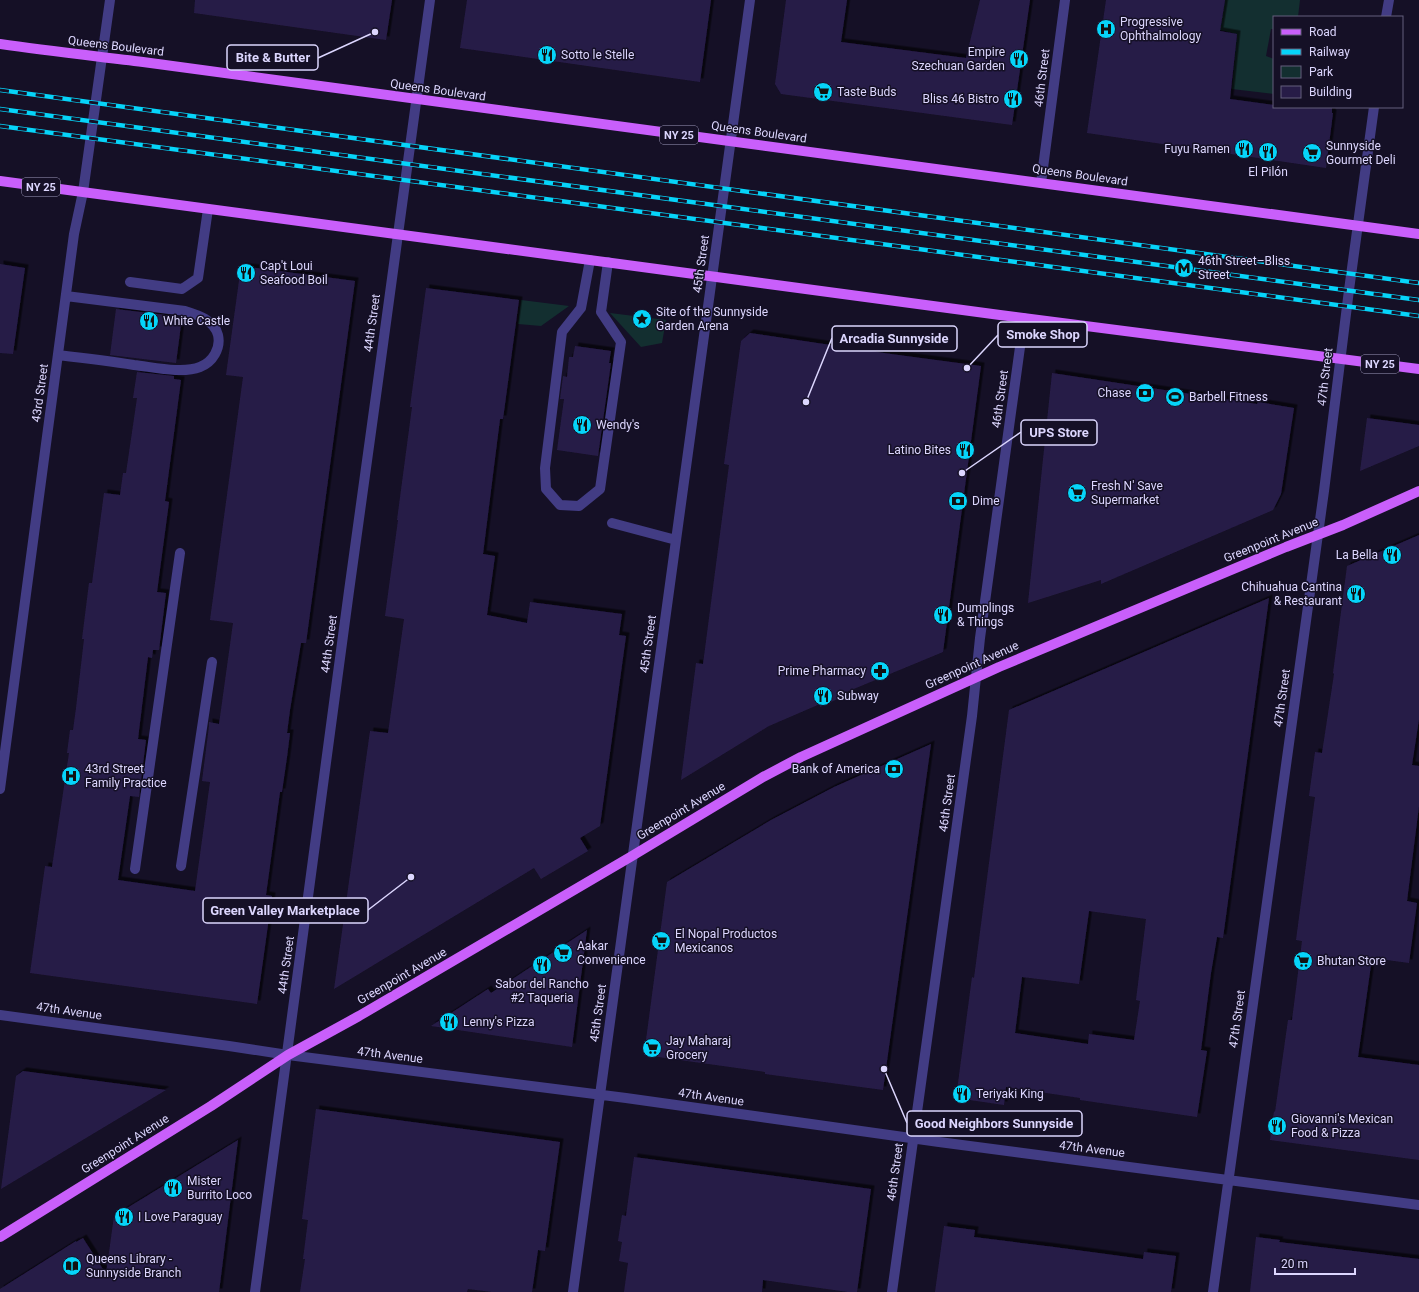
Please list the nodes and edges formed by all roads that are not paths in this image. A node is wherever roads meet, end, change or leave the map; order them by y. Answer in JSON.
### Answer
{"nodes":[{"id":1,"x":110,"y":0,"type":"edge"},
{"id":2,"x":430,"y":0,"type":"edge"},
{"id":3,"x":750,"y":0,"type":"edge"},
{"id":4,"x":1065,"y":0,"type":"edge"},
{"id":5,"x":1389,"y":0,"type":"edge"},
{"id":6,"x":1386,"y":16,"type":"edge"},
{"id":7,"x":0,"y":44,"type":"edge"},
{"id":8,"x":102,"y":57,"type":"junction"},
{"id":9,"x":416,"y":100,"type":"junction"},
{"id":10,"x":1374,"y":108,"type":"edge"},
{"id":11,"x":731,"y":142,"type":"junction"},
{"id":12,"x":0,"y":181,"type":"edge"},
{"id":13,"x":1041,"y":183,"type":"junction"},
{"id":14,"x":83,"y":192,"type":"junction"},
{"id":15,"x":208,"y":209,"type":"junction"},
{"id":16,"x":1358,"y":226,"type":"junction"},
{"id":17,"x":397,"y":234,"type":"junction"},
{"id":18,"x":1419,"y":234,"type":"edge"},
{"id":19,"x":590,"y":260,"type":"junction"},
{"id":20,"x":608,"y":262,"type":"junction"},
{"id":21,"x":713,"y":276,"type":"junction"},
{"id":22,"x":130,"y":282,"type":"dead end"},
{"id":23,"x":66,"y":296,"type":"junction"},
{"id":24,"x":1024,"y":318,"type":"junction"},
{"id":25,"x":58,"y":355,"type":"junction"},
{"id":26,"x":1341,"y":359,"type":"junction"},
{"id":27,"x":1419,"y":369,"type":"edge"},
{"id":28,"x":1419,"y":492,"type":"edge"},
{"id":29,"x":612,"y":524,"type":"dead end"},
{"id":30,"x":1317,"y":535,"type":"junction"},
{"id":31,"x":676,"y":540,"type":"junction"},
{"id":32,"x":180,"y":553,"type":"dead end"},
{"id":33,"x":212,"y":662,"type":"dead end"},
{"id":34,"x":976,"y":677,"type":"junction"},
{"id":35,"x":0,"y":789,"type":"edge"},
{"id":36,"x":632,"y":856,"type":"junction"},
{"id":37,"x":181,"y":866,"type":"dead end"},
{"id":38,"x":135,"y":869,"type":"dead end"},
{"id":39,"x":0,"y":1015,"type":"edge"},
{"id":40,"x":288,"y":1055,"type":"junction"},
{"id":41,"x":599,"y":1095,"type":"junction"},
{"id":42,"x":913,"y":1138,"type":"junction"},
{"id":43,"x":1228,"y":1180,"type":"junction"},
{"id":44,"x":1419,"y":1205,"type":"edge"},
{"id":45,"x":0,"y":1237,"type":"edge"},
{"id":46,"x":255,"y":1292,"type":"edge"},
{"id":47,"x":573,"y":1292,"type":"edge"},
{"id":48,"x":892,"y":1292,"type":"edge"},
{"id":49,"x":1213,"y":1292,"type":"edge"}],
"edges":[{"from":1,"to":8,"type":"street","name":"43rd Street"},
{"from":2,"to":9,"type":"street","name":"44th Street"},
{"from":3,"to":11,"type":"street","name":"45th Street"},
{"from":4,"to":13,"type":"street","name":"46th Street"},
{"from":5,"to":6,"type":"street"},
{"from":7,"to":8,"type":"main road","name":"Queens Boulevard","number":"NY 25"},
{"from":8,"to":9,"type":"main road","name":"Queens Boulevard","number":"NY 25"},
{"from":8,"to":14,"type":"street","name":"43rd Street"},
{"from":9,"to":11,"type":"main road","name":"Queens Boulevard","number":"NY 25"},
{"from":9,"to":17,"type":"street","name":"44th Street"},
{"from":10,"to":16,"type":"street","name":"47th Street"},
{"from":11,"to":13,"type":"main road","name":"Queens Boulevard","number":"NY 25"},
{"from":11,"to":21,"type":"street","name":"45th Street"},
{"from":12,"to":14,"type":"main road","number":"NY 25"},
{"from":13,"to":16,"type":"main road","name":"Queens Boulevard","number":"NY 25"},
{"from":14,"to":15,"type":"main road","number":"NY 25"},
{"from":14,"to":23,"type":"street","name":"43rd Street"},
{"from":15,"to":17,"type":"main road","number":"NY 25"},
{"from":15,"to":22,"type":"street"},
{"from":16,"to":18,"type":"main road","name":"Queens Boulevard","number":"NY 25"},
{"from":16,"to":26,"type":"street","name":"47th Street"},
{"from":17,"to":19,"type":"main road","number":"NY 25"},
{"from":17,"to":40,"type":"street","name":"44th Street"},
{"from":19,"to":20,"type":"main road","number":"NY 25"},
{"from":19,"to":20,"type":"street"},
{"from":20,"to":21,"type":"main road","number":"NY 25"},
{"from":21,"to":24,"type":"main road","number":"NY 25"},
{"from":21,"to":31,"type":"street","name":"45th Street"},
{"from":23,"to":25,"type":"street","name":"43rd Street"},
{"from":23,"to":25,"type":"street"},
{"from":24,"to":26,"type":"main road","number":"NY 25"},
{"from":24,"to":34,"type":"street","name":"46th Street"},
{"from":25,"to":35,"type":"street","name":"43rd Street"},
{"from":26,"to":27,"type":"main road","number":"NY 25"},
{"from":26,"to":30,"type":"street","name":"47th Street"},
{"from":28,"to":30,"type":"main road","name":"Greenpoint Avenue"},
{"from":29,"to":31,"type":"street"},
{"from":30,"to":34,"type":"main road","name":"Greenpoint Avenue"},
{"from":30,"to":43,"type":"street","name":"47th Street"},
{"from":31,"to":36,"type":"street","name":"45th Street"},
{"from":32,"to":38,"type":"street"},
{"from":33,"to":37,"type":"street"},
{"from":34,"to":36,"type":"main road","name":"Greenpoint Avenue"},
{"from":34,"to":42,"type":"street","name":"46th Street"},
{"from":36,"to":40,"type":"main road","name":"Greenpoint Avenue"},
{"from":36,"to":41,"type":"street","name":"45th Street"},
{"from":39,"to":40,"type":"street","name":"47th Avenue"},
{"from":40,"to":41,"type":"street","name":"47th Avenue"},
{"from":40,"to":45,"type":"main road","name":"Greenpoint Avenue"},
{"from":40,"to":46,"type":"street","name":"44th Street"},
{"from":41,"to":42,"type":"street","name":"47th Avenue"},
{"from":41,"to":47,"type":"street","name":"45th Street"},
{"from":42,"to":43,"type":"street","name":"47th Avenue"},
{"from":42,"to":48,"type":"street","name":"46th Street"},
{"from":43,"to":44,"type":"street","name":"47th Avenue"},
{"from":43,"to":49,"type":"street","name":"47th Street"}]}
